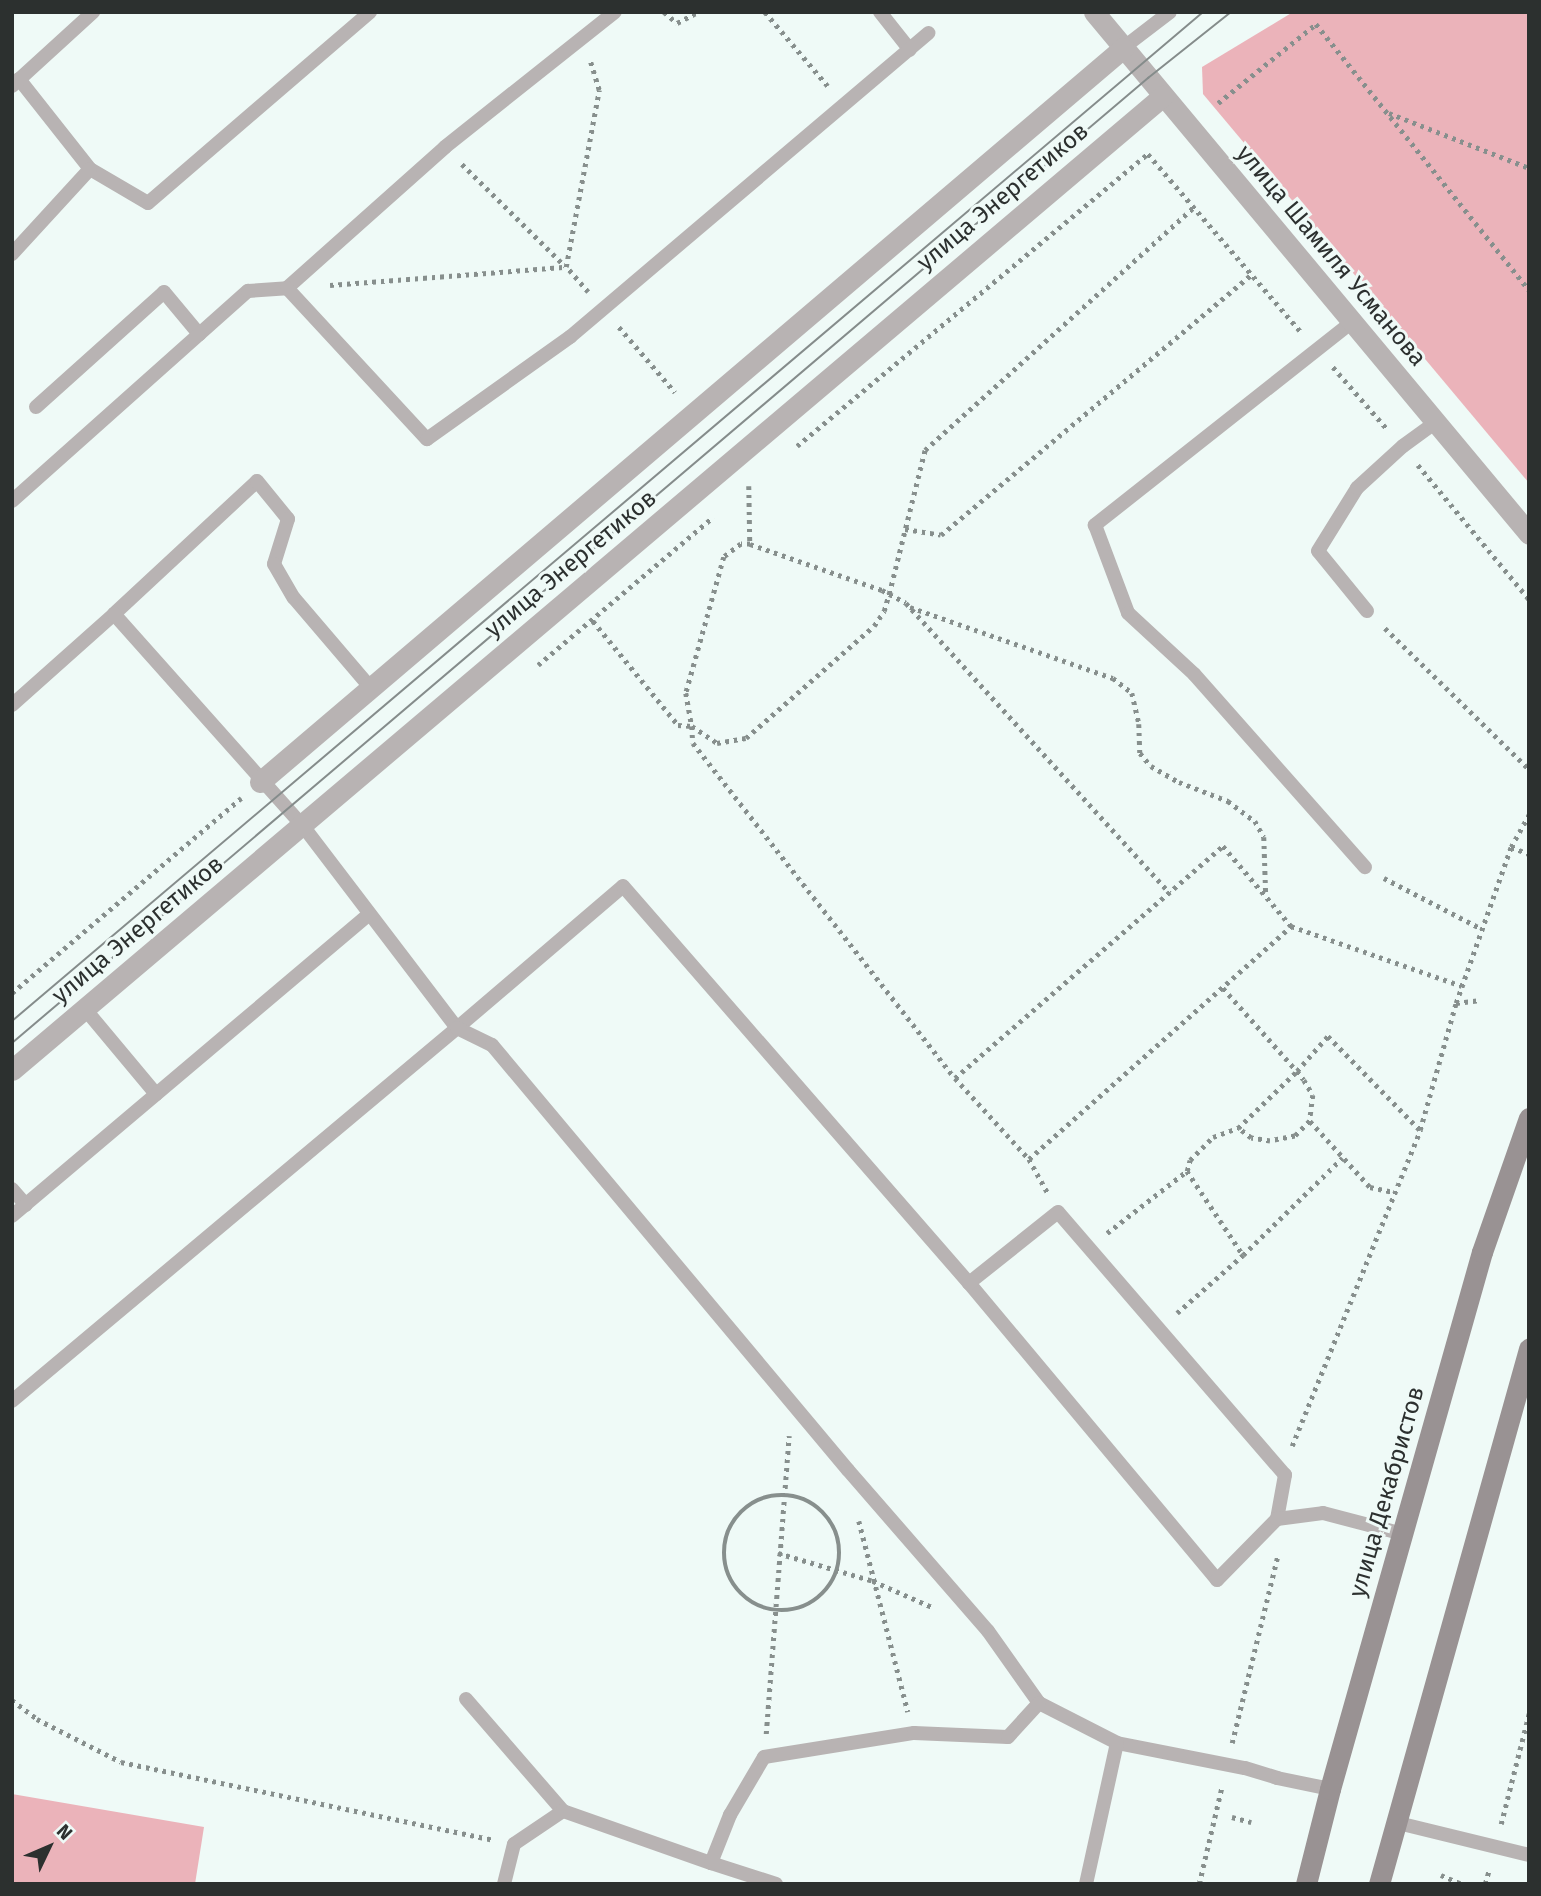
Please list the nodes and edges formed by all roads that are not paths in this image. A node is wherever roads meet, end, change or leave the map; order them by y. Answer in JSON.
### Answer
{"nodes":[{"id":1,"x":93,"y":12,"type":"edge"},
{"id":2,"x":370,"y":12,"type":"edge"},
{"id":3,"x":615,"y":12,"type":"edge"},
{"id":4,"x":880,"y":12,"type":"edge"},
{"id":5,"x":1094,"y":12,"type":"edge"},
{"id":6,"x":1170,"y":12,"type":"edge"},
{"id":7,"x":929,"y":33,"type":"dead end"},
{"id":8,"x":1123,"y":48,"type":"junction"},
{"id":9,"x":910,"y":50,"type":"junction"},
{"id":10,"x":16,"y":82,"type":"edge"},
{"id":11,"x":1163,"y":96,"type":"junction"},
{"id":12,"x":90,"y":169,"type":"junction"},
{"id":13,"x":12,"y":254,"type":"edge"},
{"id":14,"x":287,"y":288,"type":"junction"},
{"id":15,"x":1352,"y":322,"type":"junction"},
{"id":16,"x":199,"y":334,"type":"junction"},
{"id":17,"x":36,"y":407,"type":"dead end"},
{"id":18,"x":1436,"y":422,"type":"junction"},
{"id":19,"x":12,"y":501,"type":"edge"},
{"id":20,"x":1529,"y":534,"type":"edge"},
{"id":21,"x":1367,"y":611,"type":"road end"},
{"id":22,"x":114,"y":614,"type":"junction"},
{"id":23,"x":371,"y":688,"type":"junction"},
{"id":24,"x":12,"y":705,"type":"edge"},
{"id":25,"x":260,"y":782,"type":"junction"},
{"id":26,"x":303,"y":826,"type":"junction"},
{"id":27,"x":1365,"y":867,"type":"road end"},
{"id":28,"x":369,"y":914,"type":"junction"},
{"id":29,"x":85,"y":1009,"type":"junction"},
{"id":30,"x":457,"y":1028,"type":"junction"},
{"id":31,"x":12,"y":1070,"type":"edge"},
{"id":32,"x":156,"y":1094,"type":"junction"},
{"id":33,"x":1529,"y":1118,"type":"edge"},
{"id":34,"x":12,"y":1189,"type":"edge"},
{"id":35,"x":26,"y":1205,"type":"junction"},
{"id":36,"x":12,"y":1216,"type":"edge"},
{"id":37,"x":969,"y":1283,"type":"junction"},
{"id":38,"x":1529,"y":1349,"type":"edge"},
{"id":39,"x":12,"y":1401,"type":"edge"},
{"id":40,"x":1282,"y":1518,"type":"junction"},
{"id":41,"x":1403,"y":1534,"type":"junction"},
{"id":42,"x":467,"y":1699,"type":"dead end"},
{"id":43,"x":1039,"y":1703,"type":"junction"},
{"id":44,"x":1117,"y":1743,"type":"junction"},
{"id":45,"x":1330,"y":1789,"type":"junction"},
{"id":46,"x":563,"y":1811,"type":"junction"},
{"id":47,"x":1394,"y":1822,"type":"junction"},
{"id":48,"x":1529,"y":1855,"type":"edge"},
{"id":49,"x":711,"y":1863,"type":"junction"},
{"id":50,"x":504,"y":1884,"type":"edge"},
{"id":51,"x":776,"y":1884,"type":"edge"},
{"id":52,"x":1086,"y":1884,"type":"edge"},
{"id":53,"x":1306,"y":1884,"type":"edge"},
{"id":54,"x":1379,"y":1884,"type":"edge"}],
"edges":[{"from":1,"to":10,"type":"lane"},
{"from":2,"to":12,"type":"lane"},
{"from":3,"to":14,"type":"lane"},
{"from":4,"to":9,"type":"lane"},
{"from":5,"to":8,"type":"street","name":"улица Шамиля Усманова"},
{"from":6,"to":8,"type":"lane"},
{"from":7,"to":9,"type":"lane"},
{"from":8,"to":11,"type":"street","name":"улица Шамиля Усманова"},
{"from":8,"to":23,"type":"street","name":"улица Энергетиков"},
{"from":9,"to":14,"type":"lane"},
{"from":10,"to":12,"type":"lane"},
{"from":11,"to":15,"type":"street","name":"улица Шамиля Усманова"},
{"from":11,"to":26,"type":"street","name":"улица Энергетиков"},
{"from":12,"to":13,"type":"lane"},
{"from":14,"to":16,"type":"lane"},
{"from":15,"to":18,"type":"street","name":"улица Шамиля Усманова"},
{"from":15,"to":27,"type":"lane"},
{"from":16,"to":17,"type":"lane"},
{"from":16,"to":19,"type":"lane"},
{"from":18,"to":20,"type":"street","name":"улица Шамиля Усманова"},
{"from":18,"to":21,"type":"lane"},
{"from":22,"to":23,"type":"lane"},
{"from":22,"to":24,"type":"lane"},
{"from":22,"to":25,"type":"lane"},
{"from":23,"to":25,"type":"street","name":"улица Энергетиков"},
{"from":25,"to":26,"type":"lane"},
{"from":26,"to":28,"type":"lane"},
{"from":26,"to":29,"type":"street","name":"улица Энергетиков"},
{"from":28,"to":30,"type":"lane"},
{"from":28,"to":32,"type":"lane"},
{"from":29,"to":31,"type":"street","name":"улица Энергетиков"},
{"from":29,"to":32,"type":"lane"},
{"from":30,"to":37,"type":"lane"},
{"from":30,"to":39,"type":"lane"},
{"from":30,"to":43,"type":"lane"},
{"from":32,"to":35,"type":"lane"},
{"from":33,"to":41,"type":"main road","name":"улица Декабристов"},
{"from":34,"to":35,"type":"lane"},
{"from":35,"to":36,"type":"lane"},
{"from":37,"to":40,"type":"lane"},
{"from":37,"to":40,"type":"lane"},
{"from":38,"to":47,"type":"main road"},
{"from":40,"to":41,"type":"lane"},
{"from":41,"to":45,"type":"main road","name":"улица Декабристов"},
{"from":42,"to":46,"type":"lane"},
{"from":43,"to":44,"type":"lane"},
{"from":43,"to":49,"type":"lane"},
{"from":44,"to":45,"type":"lane"},
{"from":44,"to":52,"type":"lane"},
{"from":45,"to":53,"type":"main road","name":"улица Декабристов"},
{"from":46,"to":49,"type":"lane"},
{"from":46,"to":50,"type":"lane"},
{"from":47,"to":48,"type":"lane"},
{"from":47,"to":54,"type":"main road"},
{"from":49,"to":51,"type":"lane"}]}
